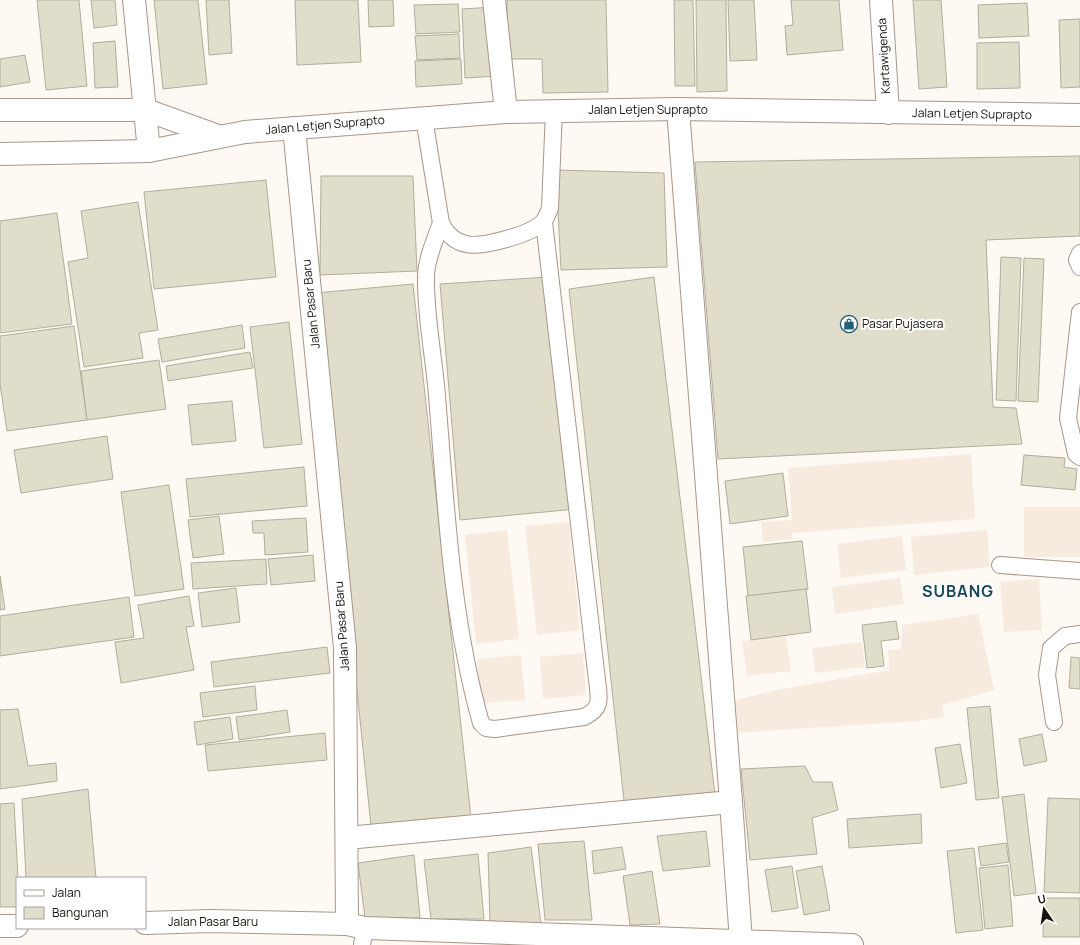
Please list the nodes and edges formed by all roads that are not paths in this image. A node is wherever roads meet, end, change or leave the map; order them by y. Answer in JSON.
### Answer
{"nodes":[{"id":1,"x":134,"y":0,"type":"edge"},
{"id":2,"x":494,"y":0,"type":"edge"},
{"id":3,"x":881,"y":0,"type":"edge"},
{"id":4,"x":678,"y":109,"type":"junction"},
{"id":5,"x":0,"y":110,"type":"edge"},
{"id":6,"x":146,"y":110,"type":"junction"},
{"id":7,"x":554,"y":110,"type":"junction"},
{"id":8,"x":506,"y":112,"type":"junction"},
{"id":9,"x":888,"y":113,"type":"junction"},
{"id":10,"x":1080,"y":115,"type":"edge"},
{"id":11,"x":424,"y":118,"type":"junction"},
{"id":12,"x":294,"y":128,"type":"junction"},
{"id":13,"x":218,"y":136,"type":"junction"},
{"id":14,"x":149,"y":151,"type":"junction"},
{"id":15,"x":0,"y":154,"type":"edge"},
{"id":16,"x":544,"y":222,"type":"junction"},
{"id":17,"x":441,"y":223,"type":"junction"},
{"id":18,"x":1080,"y":252,"type":"edge"},
{"id":19,"x":1080,"y":267,"type":"edge"},
{"id":20,"x":1080,"y":312,"type":"edge"},
{"id":21,"x":1080,"y":457,"type":"edge"},
{"id":22,"x":1000,"y":565,"type":"dead end"},
{"id":23,"x":1080,"y":571,"type":"edge"},
{"id":24,"x":1080,"y":634,"type":"edge"},
{"id":25,"x":1054,"y":722,"type":"dead end"},
{"id":26,"x":731,"y":802,"type":"junction"},
{"id":27,"x":347,"y":838,"type":"junction"},
{"id":28,"x":146,"y":923,"type":"edge"},
{"id":29,"x":0,"y":926,"type":"edge"},
{"id":30,"x":16,"y":926,"type":"edge"},
{"id":31,"x":358,"y":932,"type":"edge"},
{"id":32,"x":741,"y":941,"type":"junction"},
{"id":33,"x":697,"y":942,"type":"edge"},
{"id":34,"x":852,"y":945,"type":"edge"}],
"edges":[{"from":1,"to":6,"type":"street"},
{"from":2,"to":8,"type":"street"},
{"from":3,"to":9,"type":"street","name":"Kartawigenda"},
{"from":4,"to":7,"type":"street","name":"Jalan Letjen Suprapto"},
{"from":4,"to":9,"type":"street","name":"Jalan Letjen Suprapto"},
{"from":4,"to":26,"type":"street"},
{"from":5,"to":6,"type":"street","name":"Jalan Letjen Suprapto"},
{"from":6,"to":13,"type":"street","name":"Jalan Letjen Suprapto"},
{"from":6,"to":14,"type":"street"},
{"from":7,"to":8,"type":"street","name":"Jalan Letjen Suprapto"},
{"from":7,"to":16,"type":"lane"},
{"from":8,"to":11,"type":"street","name":"Jalan Letjen Suprapto"},
{"from":9,"to":10,"type":"street","name":"Jalan Letjen Suprapto"},
{"from":11,"to":12,"type":"street","name":"Jalan Letjen Suprapto"},
{"from":11,"to":17,"type":"lane"},
{"from":12,"to":13,"type":"street","name":"Jalan Letjen Suprapto"},
{"from":12,"to":27,"type":"street","name":"Jalan Pasar Baru"},
{"from":13,"to":14,"type":"street","name":"Jalan Letjen Suprapto"},
{"from":14,"to":15,"type":"street","name":"Jalan Letjen Suprapto"},
{"from":16,"to":17,"type":"lane"},
{"from":16,"to":17,"type":"lane"},
{"from":18,"to":19,"type":"lane"},
{"from":20,"to":21,"type":"lane"},
{"from":22,"to":23,"type":"lane"},
{"from":24,"to":25,"type":"lane"},
{"from":26,"to":27,"type":"street"},
{"from":26,"to":32,"type":"street"},
{"from":27,"to":31,"type":"street","name":"Jalan Pasar Baru"},
{"from":28,"to":31,"type":"street","name":"Jalan Pasar Baru"},
{"from":29,"to":30,"type":"street"},
{"from":31,"to":33,"type":"street"},
{"from":32,"to":33,"type":"street"},
{"from":32,"to":34,"type":"street"}]}
